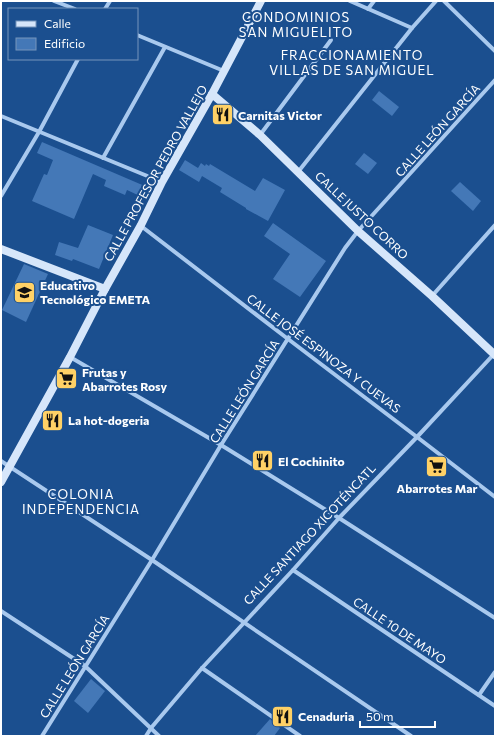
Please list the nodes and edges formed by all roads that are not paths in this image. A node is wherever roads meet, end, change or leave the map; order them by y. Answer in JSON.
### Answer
{"nodes":[{"id":1,"x":54,"y":1,"type":"edge"},
{"id":2,"x":262,"y":1,"type":"edge"},
{"id":3,"x":350,"y":1,"type":"edge"},
{"id":4,"x":374,"y":1,"type":"edge"},
{"id":5,"x":436,"y":1,"type":"edge"},
{"id":6,"x":444,"y":1,"type":"edge"},
{"id":7,"x":72,"y":8,"type":"edge"},
{"id":8,"x":368,"y":9,"type":"junction"},
{"id":9,"x":412,"y":28,"type":"junction"},
{"id":10,"x":138,"y":35,"type":"edge"},
{"id":11,"x":331,"y":40,"type":"dead end"},
{"id":12,"x":165,"y":47,"type":"junction"},
{"id":13,"x":495,"y":51,"type":"edge"},
{"id":14,"x":77,"y":60,"type":"edge"},
{"id":15,"x":224,"y":71,"type":"junction"},
{"id":16,"x":495,"y":80,"type":"edge"},
{"id":17,"x":212,"y":94,"type":"junction"},
{"id":18,"x":1,"y":116,"type":"edge"},
{"id":19,"x":39,"y":132,"type":"junction"},
{"id":20,"x":260,"y":135,"type":"junction"},
{"id":21,"x":103,"y":158,"type":"junction"},
{"id":22,"x":298,"y":172,"type":"junction"},
{"id":23,"x":162,"y":182,"type":"junction"},
{"id":24,"x":1,"y":196,"type":"edge"},
{"id":25,"x":141,"y":225,"type":"junction"},
{"id":26,"x":495,"y":225,"type":"edge"},
{"id":27,"x":358,"y":231,"type":"junction"},
{"id":28,"x":1,"y":249,"type":"edge"},
{"id":29,"x":105,"y":289,"type":"junction"},
{"id":30,"x":432,"y":296,"type":"junction"},
{"id":31,"x":288,"y":339,"type":"junction"},
{"id":32,"x":495,"y":353,"type":"edge"},
{"id":33,"x":70,"y":356,"type":"junction"},
{"id":34,"x":417,"y":437,"type":"junction"},
{"id":35,"x":221,"y":445,"type":"junction"},
{"id":36,"x":1,"y":461,"type":"edge"},
{"id":37,"x":9,"y":467,"type":"junction"},
{"id":38,"x":1,"y":482,"type":"edge"},
{"id":39,"x":495,"y":497,"type":"edge"},
{"id":40,"x":339,"y":518,"type":"junction"},
{"id":41,"x":152,"y":560,"type":"junction"},
{"id":42,"x":293,"y":570,"type":"junction"},
{"id":43,"x":1,"y":611,"type":"edge"},
{"id":44,"x":495,"y":618,"type":"edge"},
{"id":45,"x":244,"y":622,"type":"junction"},
{"id":46,"x":85,"y":666,"type":"junction"},
{"id":47,"x":202,"y":668,"type":"junction"},
{"id":48,"x":495,"y":672,"type":"edge"},
{"id":49,"x":479,"y":695,"type":"junction"},
{"id":50,"x":495,"y":706,"type":"edge"},
{"id":51,"x":151,"y":728,"type":"junction"},
{"id":52,"x":42,"y":736,"type":"edge"},
{"id":53,"x":146,"y":736,"type":"edge"},
{"id":54,"x":159,"y":736,"type":"edge"},
{"id":55,"x":300,"y":736,"type":"edge"},
{"id":56,"x":411,"y":736,"type":"edge"}],
"edges":[{"from":1,"to":7,"type":"street"},
{"from":2,"to":15,"type":"street","name":"CALLE PROFESOR PEDRO VALLEJO"},
{"from":3,"to":8,"type":"street"},
{"from":4,"to":8,"type":"street"},
{"from":5,"to":9,"type":"street"},
{"from":6,"to":13,"type":"street"},
{"from":8,"to":9,"type":"street"},
{"from":9,"to":22,"type":"street"},
{"from":10,"to":12,"type":"street"},
{"from":11,"to":20,"type":"street"},
{"from":12,"to":15,"type":"street"},
{"from":12,"to":21,"type":"street"},
{"from":14,"to":19,"type":"street"},
{"from":15,"to":17,"type":"street","name":"CALLE PROFESOR PEDRO VALLEJO"},
{"from":16,"to":27,"type":"street","name":"CALLE LEÓN GARCÍA"},
{"from":17,"to":20,"type":"street","name":"CALLE JUSTO CORRO"},
{"from":17,"to":23,"type":"street","name":"CALLE PROFESOR PEDRO VALLEJO"},
{"from":18,"to":19,"type":"street"},
{"from":19,"to":21,"type":"street"},
{"from":19,"to":24,"type":"street"},
{"from":20,"to":22,"type":"street","name":"CALLE JUSTO CORRO"},
{"from":21,"to":23,"type":"street"},
{"from":22,"to":27,"type":"street","name":"CALLE JUSTO CORRO"},
{"from":23,"to":25,"type":"street","name":"CALLE PROFESOR PEDRO VALLEJO"},
{"from":25,"to":29,"type":"street","name":"CALLE PROFESOR PEDRO VALLEJO"},
{"from":25,"to":31,"type":"street","name":"CALLE JOSÉ ESPINOZA Y CUEVAS"},
{"from":26,"to":30,"type":"street"},
{"from":27,"to":30,"type":"street","name":"CALLE JUSTO CORRO"},
{"from":27,"to":31,"type":"street","name":"CALLE LEÓN GARCÍA"},
{"from":28,"to":29,"type":"street"},
{"from":29,"to":33,"type":"street","name":"CALLE PROFESOR PEDRO VALLEJO"},
{"from":30,"to":32,"type":"street","name":"CALLE JUSTO CORRO"},
{"from":31,"to":34,"type":"street","name":"CALLE JOSÉ ESPINOZA Y CUEVAS"},
{"from":31,"to":35,"type":"street","name":"CALLE LEÓN GARCÍA"},
{"from":32,"to":34,"type":"street","name":"CALLE SANTIAGO XICOTÉNCATL"},
{"from":33,"to":35,"type":"street"},
{"from":33,"to":37,"type":"street","name":"CALLE PROFESOR PEDRO VALLEJO"},
{"from":34,"to":39,"type":"street","name":"CALLE JOSÉ ESPINOZA Y CUEVAS"},
{"from":34,"to":40,"type":"street","name":"CALLE SANTIAGO XICOTÉNCATL"},
{"from":35,"to":40,"type":"street"},
{"from":35,"to":41,"type":"street","name":"CALLE LEÓN GARCÍA"},
{"from":36,"to":37,"type":"street"},
{"from":37,"to":38,"type":"street","name":"CALLE PROFESOR PEDRO VALLEJO"},
{"from":37,"to":41,"type":"street"},
{"from":40,"to":42,"type":"street","name":"CALLE SANTIAGO XICOTÉNCATL"},
{"from":40,"to":44,"type":"street"},
{"from":41,"to":45,"type":"street"},
{"from":41,"to":46,"type":"street","name":"CALLE LEÓN GARCÍA"},
{"from":42,"to":45,"type":"street","name":"CALLE SANTIAGO XICOTÉNCATL"},
{"from":42,"to":49,"type":"street","name":"CALLE 10 DE MAYO"},
{"from":43,"to":46,"type":"street"},
{"from":45,"to":47,"type":"street","name":"CALLE SANTIAGO XICOTÉNCATL"},
{"from":45,"to":56,"type":"street"},
{"from":46,"to":51,"type":"street"},
{"from":46,"to":52,"type":"street","name":"CALLE LEÓN GARCÍA"},
{"from":47,"to":51,"type":"street","name":"CALLE SANTIAGO XICOTÉNCATL"},
{"from":47,"to":55,"type":"street"},
{"from":48,"to":49,"type":"street"},
{"from":49,"to":50,"type":"street","name":"CALLE 10 DE MAYO"},
{"from":51,"to":53,"type":"street","name":"CALLE SANTIAGO XICOTÉNCATL"},
{"from":51,"to":54,"type":"street"}]}
